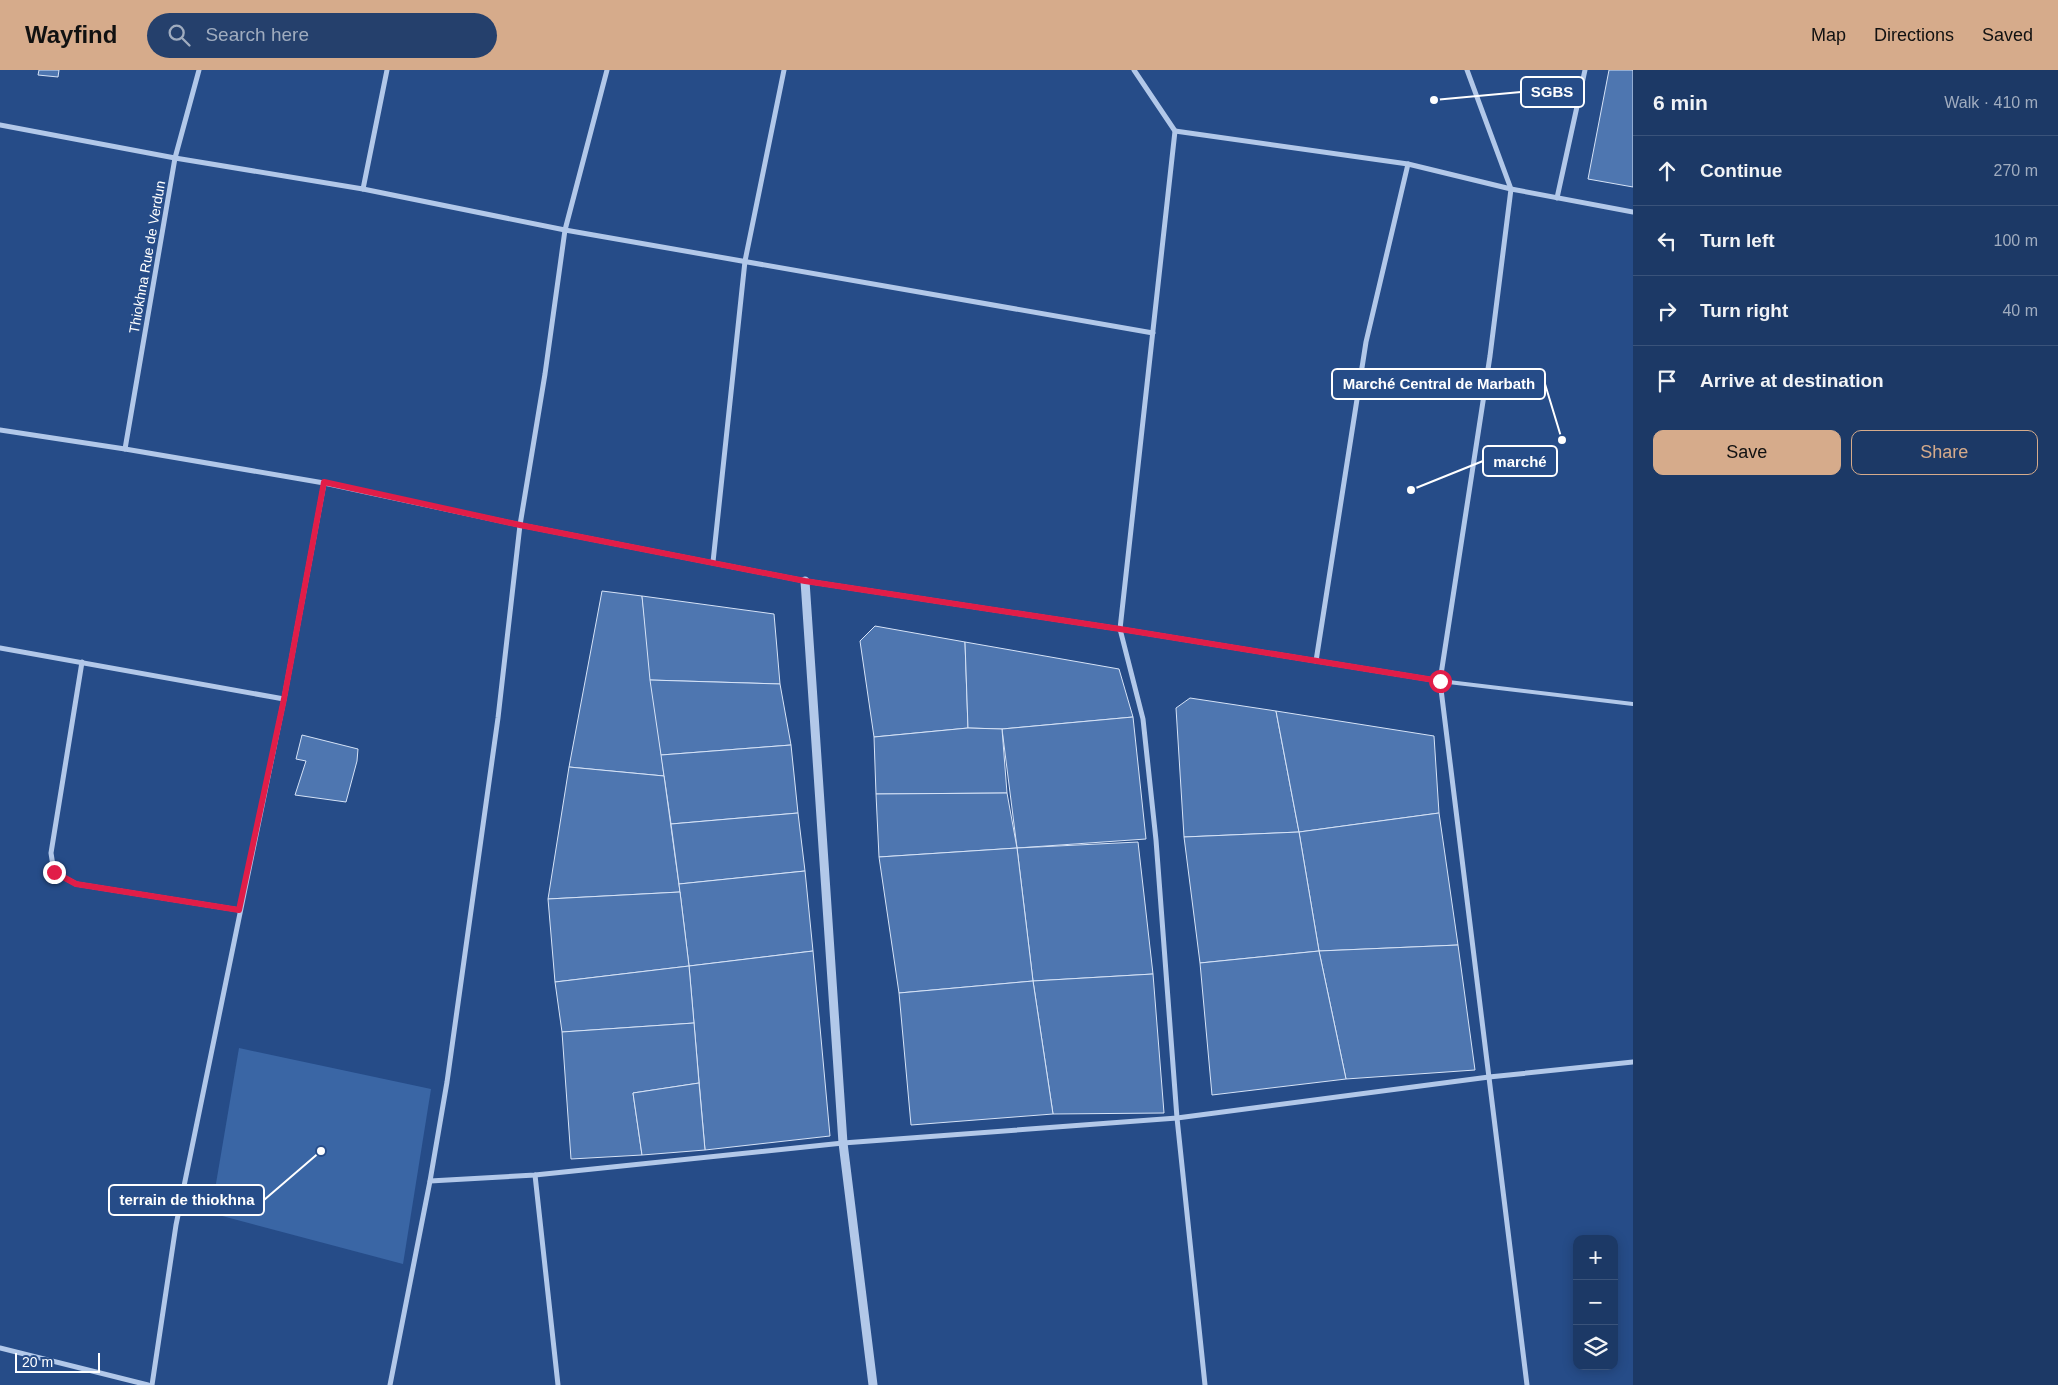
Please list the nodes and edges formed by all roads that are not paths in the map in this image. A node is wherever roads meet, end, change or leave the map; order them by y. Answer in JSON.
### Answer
{"nodes":[{"id":1,"x":199,"y":70,"type":"edge"},
{"id":2,"x":387,"y":70,"type":"edge"},
{"id":3,"x":607,"y":70,"type":"edge"},
{"id":4,"x":784,"y":70,"type":"edge"},
{"id":5,"x":1134,"y":70,"type":"edge"},
{"id":6,"x":1467,"y":70,"type":"edge"},
{"id":7,"x":1585,"y":70,"type":"edge"},
{"id":8,"x":0,"y":125,"type":"edge"},
{"id":9,"x":1175,"y":131,"type":"junction"},
{"id":10,"x":175,"y":158,"type":"junction"},
{"id":11,"x":1408,"y":164,"type":"junction"},
{"id":12,"x":363,"y":189,"type":"junction"},
{"id":13,"x":1511,"y":189,"type":"junction"},
{"id":14,"x":1557,"y":198,"type":"junction"},
{"id":15,"x":1633,"y":212,"type":"edge"},
{"id":16,"x":565,"y":230,"type":"junction"},
{"id":17,"x":745,"y":261,"type":"junction"},
{"id":18,"x":1153,"y":333,"type":"junction"},
{"id":19,"x":0,"y":430,"type":"edge"},
{"id":20,"x":125,"y":449,"type":"junction"},
{"id":21,"x":324,"y":482,"type":"junction"},
{"id":22,"x":520,"y":525,"type":"junction"},
{"id":23,"x":713,"y":562,"type":"junction"},
{"id":24,"x":805,"y":581,"type":"junction"},
{"id":25,"x":1120,"y":629,"type":"junction"},
{"id":26,"x":0,"y":648,"type":"edge"},
{"id":27,"x":82,"y":662,"type":"junction"},
{"id":28,"x":1316,"y":662,"type":"junction"},
{"id":29,"x":1440,"y":681,"type":"junction"},
{"id":30,"x":284,"y":699,"type":"junction"},
{"id":31,"x":1633,"y":704,"type":"edge"},
{"id":32,"x":239,"y":910,"type":"junction"},
{"id":33,"x":1633,"y":1062,"type":"edge"},
{"id":34,"x":1489,"y":1077,"type":"junction"},
{"id":35,"x":1177,"y":1118,"type":"junction"},
{"id":36,"x":842,"y":1142,"type":"junction"},
{"id":37,"x":535,"y":1175,"type":"junction"},
{"id":38,"x":430,"y":1181,"type":"junction"},
{"id":39,"x":0,"y":1348,"type":"edge"},
{"id":40,"x":150,"y":1385,"type":"edge"},
{"id":41,"x":390,"y":1385,"type":"edge"},
{"id":42,"x":558,"y":1385,"type":"edge"},
{"id":43,"x":873,"y":1385,"type":"edge"},
{"id":44,"x":1205,"y":1385,"type":"edge"},
{"id":45,"x":1527,"y":1385,"type":"edge"}],
"edges":[{"from":1,"to":10,"type":"street","name":"Thiokhna Rue de Verdun"},
{"from":2,"to":12,"type":"street"},
{"from":3,"to":16,"type":"street"},
{"from":4,"to":17,"type":"street"},
{"from":5,"to":9,"type":"street"},
{"from":6,"to":13,"type":"street"},
{"from":7,"to":14,"type":"street"},
{"from":8,"to":10,"type":"street"},
{"from":9,"to":11,"type":"street"},
{"from":9,"to":18,"type":"street"},
{"from":10,"to":12,"type":"street"},
{"from":10,"to":20,"type":"street","name":"Thiokhna Rue de Verdun"},
{"from":11,"to":13,"type":"street"},
{"from":11,"to":28,"type":"street"},
{"from":12,"to":16,"type":"street"},
{"from":13,"to":14,"type":"street"},
{"from":13,"to":29,"type":"street"},
{"from":14,"to":15,"type":"street"},
{"from":16,"to":17,"type":"street"},
{"from":16,"to":22,"type":"street"},
{"from":17,"to":18,"type":"street"},
{"from":17,"to":23,"type":"street"},
{"from":18,"to":25,"type":"street"},
{"from":19,"to":20,"type":"street"},
{"from":20,"to":21,"type":"street"},
{"from":21,"to":22,"type":"street"},
{"from":21,"to":30,"type":"street"},
{"from":22,"to":23,"type":"street"},
{"from":22,"to":38,"type":"street"},
{"from":23,"to":24,"type":"street"},
{"from":24,"to":25,"type":"street"},
{"from":24,"to":36,"type":"street"},
{"from":25,"to":28,"type":"street"},
{"from":25,"to":35,"type":"street"},
{"from":26,"to":27,"type":"street"},
{"from":27,"to":30,"type":"street"},
{"from":27,"to":32,"type":"street"},
{"from":28,"to":29,"type":"street"},
{"from":29,"to":31,"type":"lane"},
{"from":29,"to":34,"type":"street"},
{"from":30,"to":32,"type":"street"},
{"from":32,"to":40,"type":"street"},
{"from":33,"to":34,"type":"street"},
{"from":34,"to":35,"type":"street"},
{"from":34,"to":45,"type":"street"},
{"from":35,"to":36,"type":"street"},
{"from":35,"to":44,"type":"street"},
{"from":36,"to":37,"type":"street"},
{"from":36,"to":43,"type":"street"},
{"from":37,"to":38,"type":"street"},
{"from":37,"to":42,"type":"street"},
{"from":38,"to":41,"type":"street"},
{"from":39,"to":40,"type":"street"}]}
